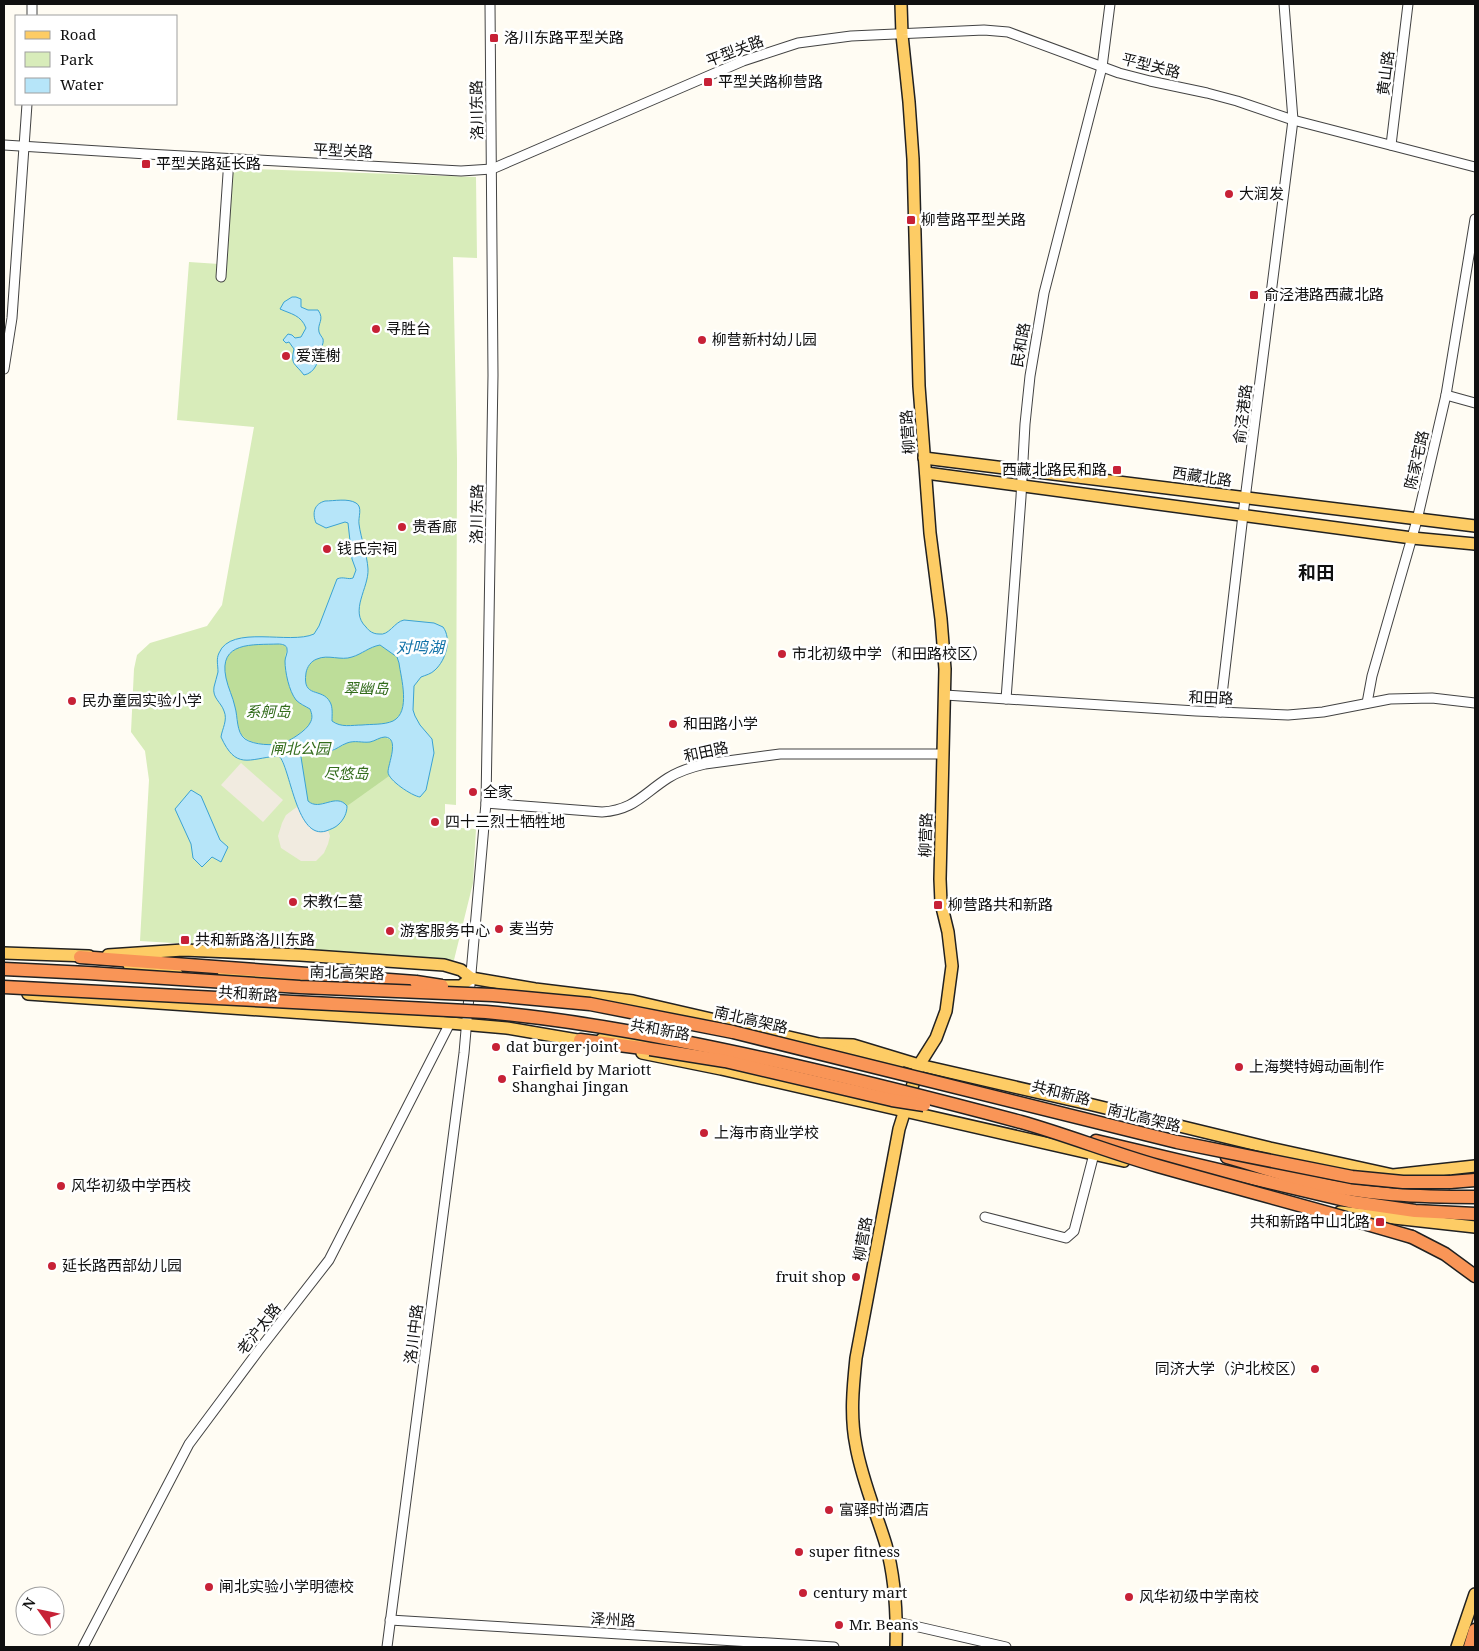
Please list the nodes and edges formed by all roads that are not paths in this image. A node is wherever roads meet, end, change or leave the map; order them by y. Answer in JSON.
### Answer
{"nodes":[{"id":1,"x":490,"y":4,"type":"edge"},
{"id":2,"x":901,"y":4,"type":"edge"},
{"id":3,"x":1110,"y":4,"type":"edge"},
{"id":4,"x":1284,"y":4,"type":"edge"},
{"id":5,"x":1408,"y":4,"type":"edge"},
{"id":6,"x":902,"y":35,"type":"junction"},
{"id":7,"x":1102,"y":67,"type":"junction"},
{"id":8,"x":27,"y":105,"type":"edge"},
{"id":9,"x":1293,"y":120,"type":"junction"},
{"id":10,"x":4,"y":145,"type":"edge"},
{"id":11,"x":1391,"y":145,"type":"junction"},
{"id":12,"x":24,"y":146,"type":"junction"},
{"id":13,"x":228,"y":159,"type":"junction"},
{"id":14,"x":1475,"y":167,"type":"edge"},
{"id":15,"x":492,"y":169,"type":"junction"},
{"id":16,"x":1475,"y":219,"type":"edge"},
{"id":17,"x":221,"y":277,"type":"dead end"},
{"id":18,"x":4,"y":370,"type":"edge"},
{"id":19,"x":1446,"y":395,"type":"junction"},
{"id":20,"x":1475,"y":402,"type":"edge"},
{"id":21,"x":924,"y":458,"type":"junction"},
{"id":22,"x":1022,"y":469,"type":"junction"},
{"id":23,"x":926,"y":473,"type":"junction"},
{"id":24,"x":1022,"y":486,"type":"junction"},
{"id":25,"x":1246,"y":498,"type":"junction"},
{"id":26,"x":1243,"y":515,"type":"junction"},
{"id":27,"x":1417,"y":520,"type":"junction"},
{"id":28,"x":1475,"y":526,"type":"edge"},
{"id":29,"x":1412,"y":538,"type":"junction"},
{"id":30,"x":1475,"y":544,"type":"edge"},
{"id":31,"x":945,"y":695,"type":"junction"},
{"id":32,"x":1006,"y":699,"type":"junction"},
{"id":33,"x":1366,"y":703,"type":"junction"},
{"id":34,"x":1475,"y":703,"type":"edge"},
{"id":35,"x":1220,"y":712,"type":"junction"},
{"id":36,"x":943,"y":754,"type":"junction"},
{"id":37,"x":486,"y":803,"type":"junction"},
{"id":38,"x":4,"y":953,"type":"edge"},
{"id":39,"x":80,"y":957,"type":"junction"},
{"id":40,"x":4,"y":969,"type":"edge"},
{"id":41,"x":471,"y":978,"type":"junction"},
{"id":42,"x":4,"y":987,"type":"edge"},
{"id":43,"x":4,"y":993,"type":"edge"},
{"id":44,"x":493,"y":995,"type":"junction"},
{"id":45,"x":450,"y":1023,"type":"junction"},
{"id":46,"x":466,"y":1025,"type":"junction"},
{"id":47,"x":580,"y":1040,"type":"junction"},
{"id":48,"x":918,"y":1068,"type":"junction"},
{"id":49,"x":908,"y":1098,"type":"junction"},
{"id":50,"x":904,"y":1110,"type":"junction"},
{"id":51,"x":973,"y":1110,"type":"junction"},
{"id":52,"x":1023,"y":1123,"type":"junction"},
{"id":53,"x":1176,"y":1142,"type":"junction"},
{"id":54,"x":1270,"y":1148,"type":"junction"},
{"id":55,"x":1094,"y":1154,"type":"junction"},
{"id":56,"x":1286,"y":1164,"type":"junction"},
{"id":57,"x":1475,"y":1166,"type":"edge"},
{"id":58,"x":1172,"y":1167,"type":"junction"},
{"id":59,"x":1393,"y":1175,"type":"junction"},
{"id":60,"x":1475,"y":1180,"type":"edge"},
{"id":61,"x":1475,"y":1184,"type":"edge"},
{"id":62,"x":1422,"y":1188,"type":"junction"},
{"id":63,"x":1475,"y":1197,"type":"edge"},
{"id":64,"x":1475,"y":1214,"type":"edge"},
{"id":65,"x":985,"y":1217,"type":"dead end"},
{"id":66,"x":1475,"y":1227,"type":"edge"},
{"id":67,"x":1475,"y":1276,"type":"edge"},
{"id":68,"x":1475,"y":1594,"type":"edge"},
{"id":69,"x":390,"y":1620,"type":"junction"},
{"id":70,"x":897,"y":1622,"type":"junction"},
{"id":71,"x":1475,"y":1630,"type":"edge"},
{"id":72,"x":83,"y":1647,"type":"edge"},
{"id":73,"x":387,"y":1647,"type":"edge"},
{"id":74,"x":834,"y":1647,"type":"edge"},
{"id":75,"x":896,"y":1647,"type":"edge"},
{"id":76,"x":1006,"y":1647,"type":"edge"},
{"id":77,"x":1457,"y":1647,"type":"edge"},
{"id":78,"x":1470,"y":1647,"type":"edge"}],
"edges":[{"from":1,"to":15,"type":"street","name":"洛川东路"},
{"from":2,"to":6,"type":"main road","name":"柳营路"},
{"from":3,"to":7,"type":"street","name":"民和路"},
{"from":4,"to":9,"type":"street","name":"俞泾港路"},
{"from":5,"to":11,"type":"street","name":"黄山路"},
{"from":6,"to":7,"type":"street","name":"平型关路"},
{"from":6,"to":15,"type":"street","name":"平型关路"},
{"from":6,"to":21,"type":"main road","name":"柳营路"},
{"from":7,"to":9,"type":"street","name":"平型关路"},
{"from":7,"to":22,"type":"street","name":"民和路"},
{"from":8,"to":12,"type":"street"},
{"from":9,"to":11,"type":"street","name":"平型关路"},
{"from":9,"to":25,"type":"street","name":"俞泾港路"},
{"from":10,"to":12,"type":"street","name":"平型关路"},
{"from":11,"to":14,"type":"street","name":"平型关路"},
{"from":12,"to":13,"type":"street","name":"平型关路"},
{"from":12,"to":18,"type":"street"},
{"from":13,"to":15,"type":"street","name":"平型关路"},
{"from":13,"to":17,"type":"street"},
{"from":15,"to":37,"type":"street","name":"洛川东路"},
{"from":16,"to":19,"type":"street","name":"陈家宅路"},
{"from":19,"to":20,"type":"street"},
{"from":19,"to":27,"type":"street","name":"陈家宅路"},
{"from":21,"to":22,"type":"main road","name":"西藏北路"},
{"from":21,"to":23,"type":"main road","name":"柳营路"},
{"from":22,"to":24,"type":"street","name":"民和路"},
{"from":22,"to":25,"type":"main road","name":"西藏北路"},
{"from":23,"to":24,"type":"main road"},
{"from":23,"to":31,"type":"main road","name":"柳营路"},
{"from":24,"to":26,"type":"main road"},
{"from":24,"to":32,"type":"street","name":"民和路"},
{"from":25,"to":26,"type":"street","name":"俞泾港路"},
{"from":25,"to":27,"type":"main road","name":"西藏北路"},
{"from":26,"to":29,"type":"main road"},
{"from":26,"to":35,"type":"street","name":"俞泾港路"},
{"from":27,"to":28,"type":"main road","name":"西藏北路"},
{"from":27,"to":29,"type":"street","name":"陈家宅路"},
{"from":29,"to":30,"type":"main road"},
{"from":29,"to":33,"type":"street","name":"陈家宅路"},
{"from":31,"to":32,"type":"street","name":"和田路"},
{"from":31,"to":36,"type":"main road","name":"柳营路"},
{"from":32,"to":35,"type":"street","name":"和田路"},
{"from":33,"to":34,"type":"street","name":"和田路"},
{"from":33,"to":35,"type":"street","name":"和田路"},
{"from":36,"to":37,"type":"street","name":"和田路"},
{"from":36,"to":48,"type":"main road","name":"柳营路"},
{"from":37,"to":41,"type":"street","name":"洛川东路"},
{"from":38,"to":39,"type":"main road","name":"共和新路"},
{"from":39,"to":41,"type":"main road","name":"共和新路"},
{"from":39,"to":41,"type":"main road","name":"共和新路"},
{"from":39,"to":44,"type":"highway","bridge":true},
{"from":40,"to":44,"type":"highway","name":"南北高架路","bridge":true},
{"from":41,"to":46,"type":"street","name":"洛川东路"},
{"from":41,"to":48,"type":"main road","name":"共和新路"},
{"from":42,"to":51,"type":"highway","bridge":true},
{"from":43,"to":45,"type":"main road","name":"共和新路"},
{"from":44,"to":53,"type":"highway","name":"南北高架路","bridge":true},
{"from":45,"to":46,"type":"main road","name":"共和新路"},
{"from":45,"to":72,"type":"street","name":"老沪太路"},
{"from":46,"to":47,"type":"main road","name":"共和新路"},
{"from":46,"to":69,"type":"street","name":"洛川中路"},
{"from":47,"to":49,"type":"main road","name":"共和新路"},
{"from":47,"to":50,"type":"main road","name":"共和新路"},
{"from":47,"to":51,"type":"highway","bridge":true},
{"from":48,"to":49,"type":"main road","name":"柳营路"},
{"from":48,"to":54,"type":"main road","name":"共和新路"},
{"from":48,"to":56,"type":"main road","name":"共和新路"},
{"from":49,"to":50,"type":"main road","name":"柳营路"},
{"from":49,"to":58,"type":"main road","name":"共和新路"},
{"from":50,"to":55,"type":"main road","name":"共和新路"},
{"from":50,"to":70,"type":"main road","name":"柳营路"},
{"from":51,"to":52,"type":"highway","bridge":true},
{"from":52,"to":64,"type":"highway","bridge":true},
{"from":52,"to":67,"type":"highway","bridge":true},
{"from":53,"to":60,"type":"highway","bridge":true},
{"from":53,"to":63,"type":"highway","name":"南北高架路","bridge":true},
{"from":54,"to":56,"type":"main road"},
{"from":54,"to":59,"type":"main road","name":"共和新路"},
{"from":55,"to":58,"type":"main road","name":"共和新路"},
{"from":55,"to":65,"type":"street"},
{"from":56,"to":62,"type":"main road","name":"共和新路"},
{"from":57,"to":59,"type":"main road","name":"共和新路"},
{"from":58,"to":66,"type":"main road","name":"共和新路"},
{"from":59,"to":62,"type":"main road"},
{"from":61,"to":62,"type":"main road","name":"共和新路"},
{"from":68,"to":77,"type":"main road"},
{"from":69,"to":73,"type":"street","name":"洛川中路"},
{"from":69,"to":74,"type":"street","name":"泽州路"},
{"from":70,"to":75,"type":"main road","name":"柳营路"},
{"from":70,"to":76,"type":"street"},
{"from":71,"to":78,"type":"highway"}]}
